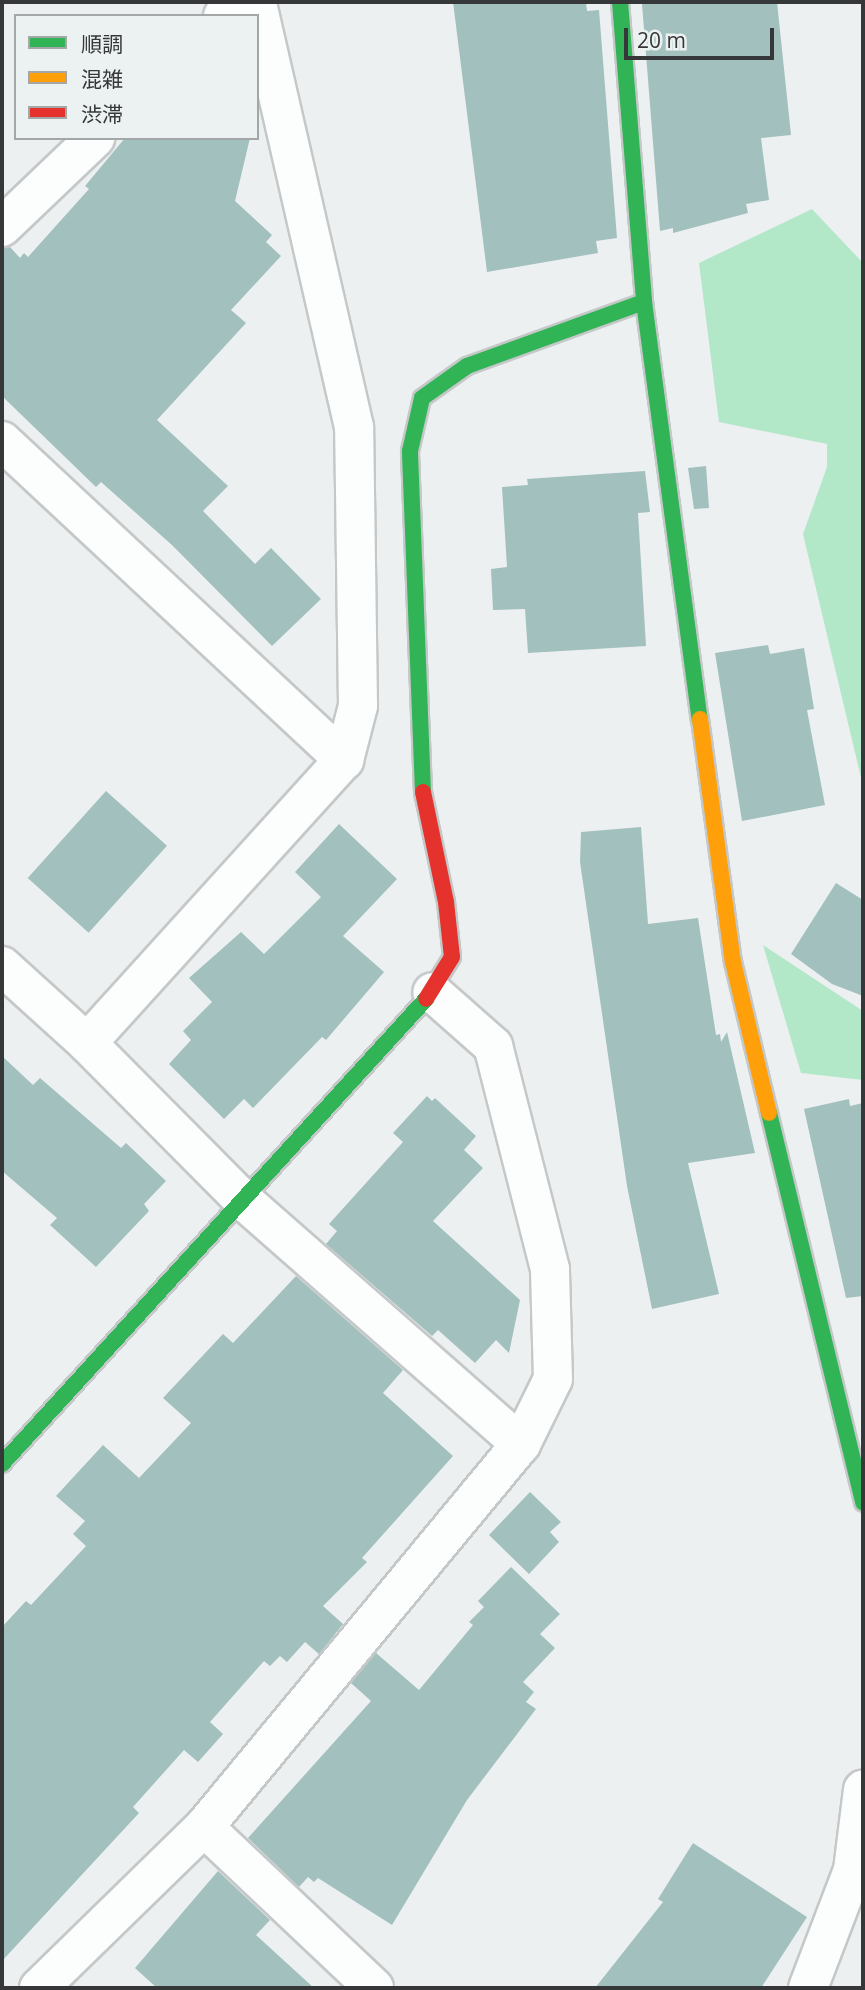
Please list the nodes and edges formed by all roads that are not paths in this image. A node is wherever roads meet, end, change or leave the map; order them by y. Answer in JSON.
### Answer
{"nodes":[{"id":1,"x":257,"y":2,"type":"edge"},
{"id":2,"x":620,"y":2,"type":"edge"},
{"id":3,"x":93,"y":140,"type":"edge"},
{"id":4,"x":2,"y":227,"type":"edge"},
{"id":5,"x":644,"y":302,"type":"junction"},
{"id":6,"x":2,"y":440,"type":"edge"},
{"id":7,"x":344,"y":760,"type":"junction"},
{"id":8,"x":2,"y":966,"type":"edge"},
{"id":9,"x":432,"y":992,"type":"junction"},
{"id":10,"x":87,"y":1043,"type":"junction"},
{"id":11,"x":243,"y":1200,"type":"junction"},
{"id":12,"x":521,"y":1444,"type":"junction"},
{"id":13,"x":2,"y":1464,"type":"edge"},
{"id":14,"x":863,"y":1503,"type":"edge"},
{"id":15,"x":863,"y":1790,"type":"edge"},
{"id":16,"x":204,"y":1827,"type":"junction"},
{"id":17,"x":39,"y":1988,"type":"edge"},
{"id":18,"x":374,"y":1988,"type":"edge"},
{"id":19,"x":808,"y":1988,"type":"edge"}],
"edges":[{"from":1,"to":7,"type":"street"},
{"from":2,"to":5,"type":"street"},
{"from":3,"to":4,"type":"street"},
{"from":5,"to":9,"type":"street"},
{"from":5,"to":14,"type":"street"},
{"from":6,"to":7,"type":"street"},
{"from":7,"to":10,"type":"street"},
{"from":8,"to":10,"type":"street"},
{"from":9,"to":11,"type":"street"},
{"from":9,"to":12,"type":"street"},
{"from":10,"to":11,"type":"street"},
{"from":11,"to":12,"type":"street"},
{"from":11,"to":13,"type":"street"},
{"from":12,"to":16,"type":"street"},
{"from":15,"to":19,"type":"street"},
{"from":16,"to":17,"type":"street"},
{"from":16,"to":18,"type":"street"}]}
